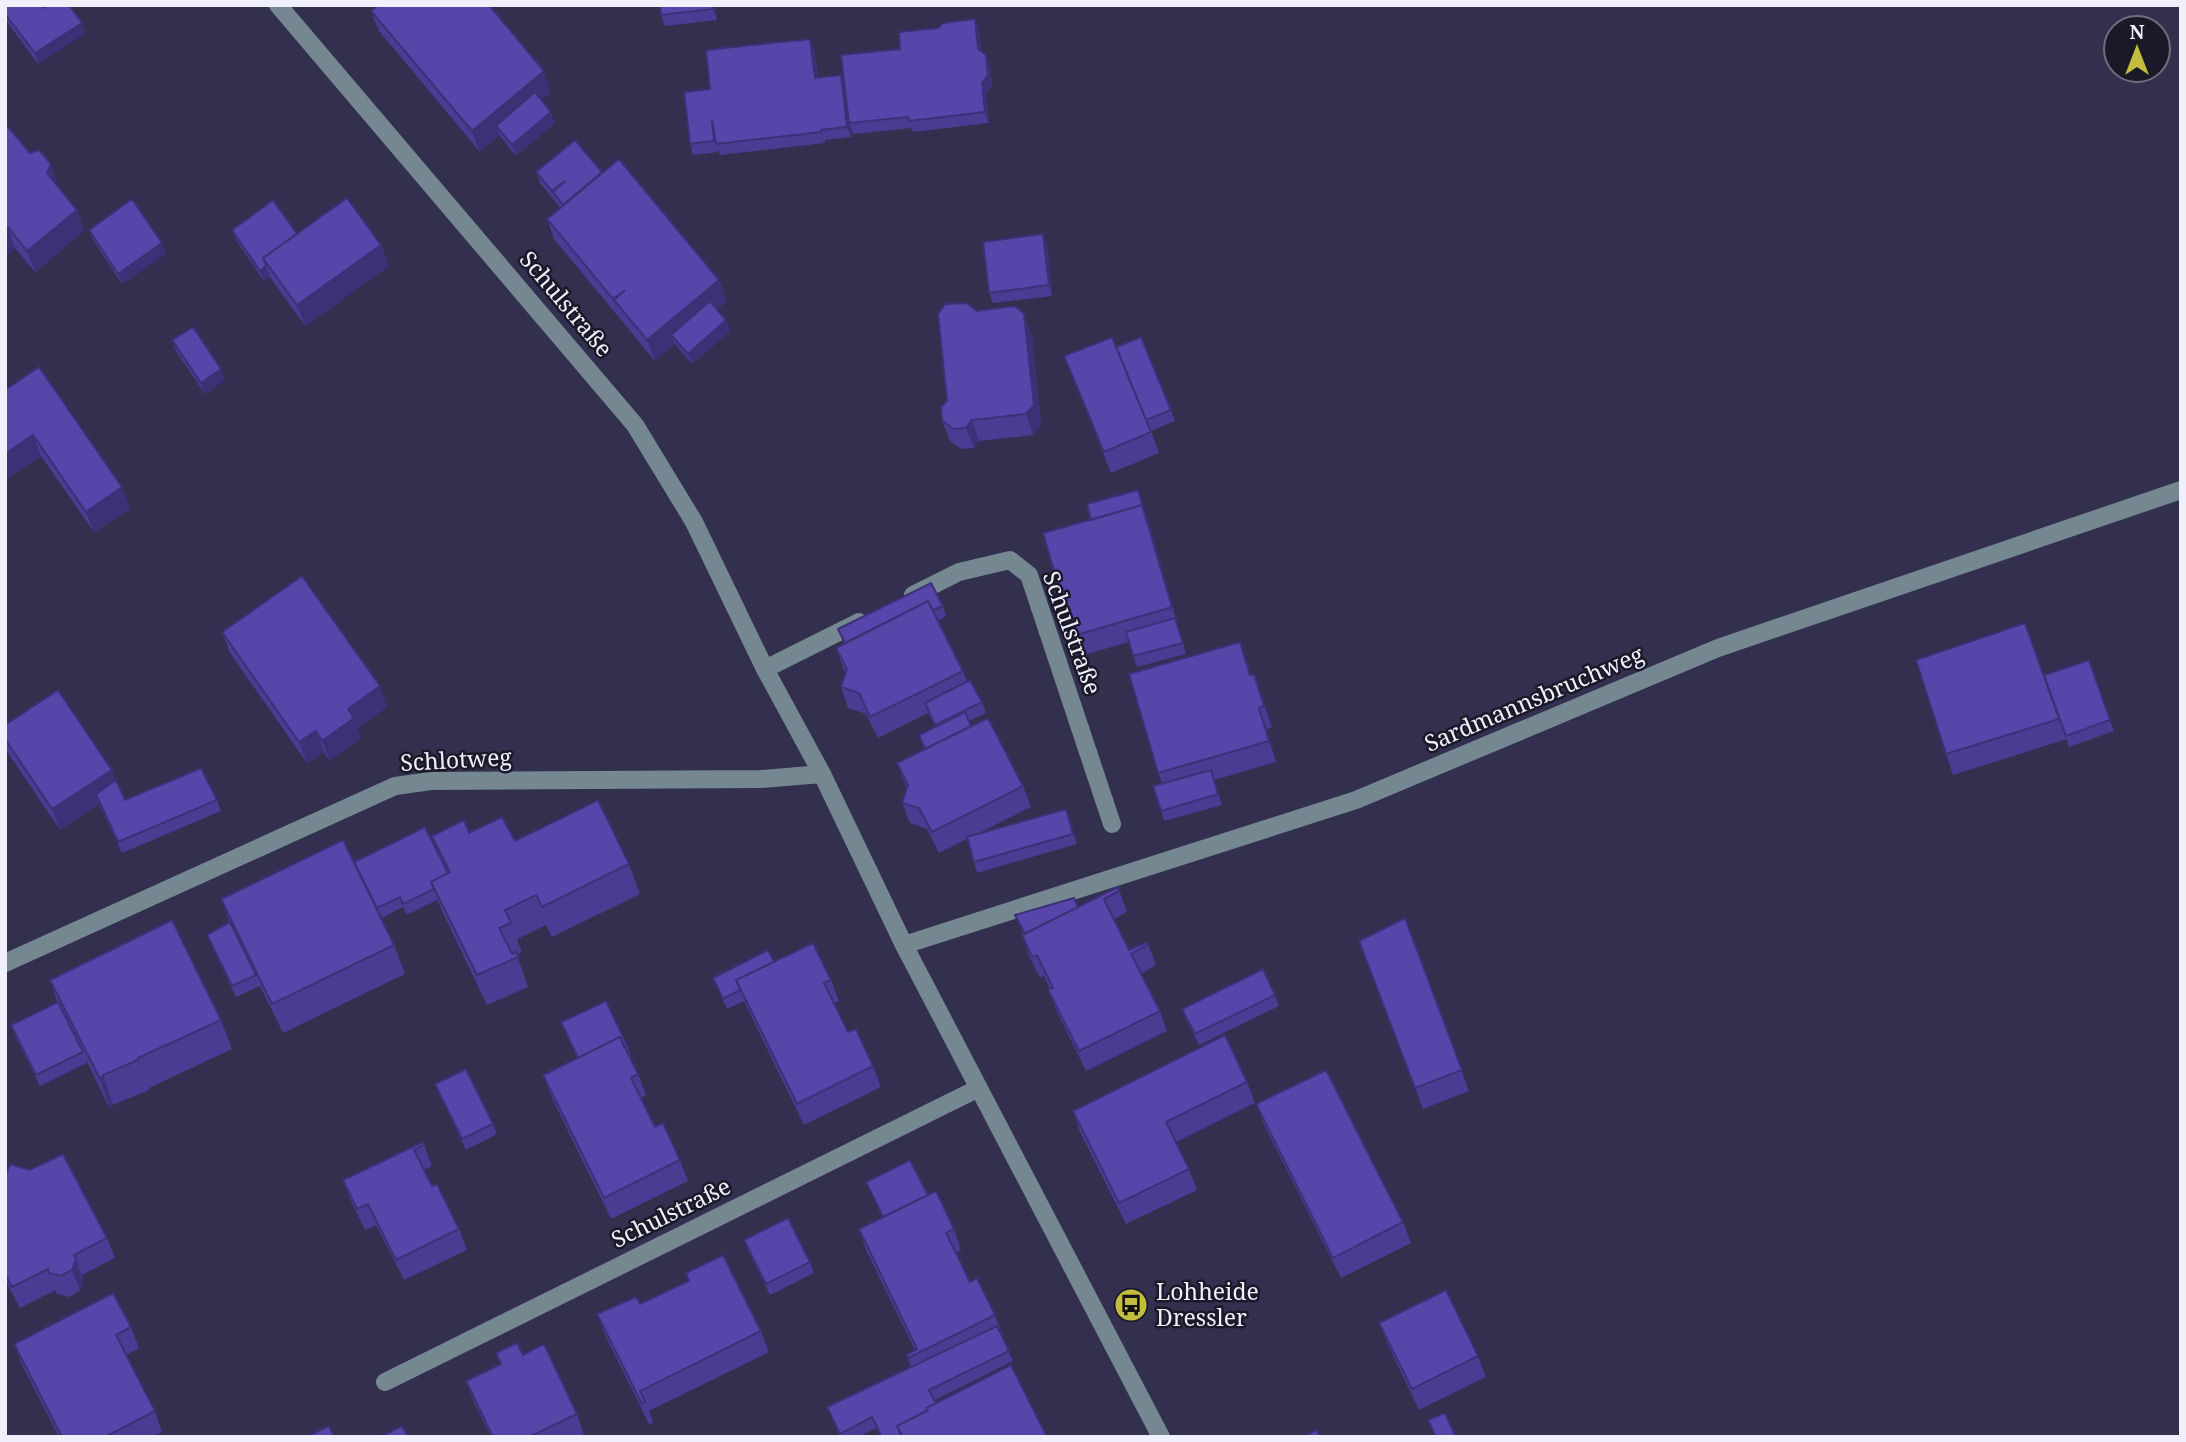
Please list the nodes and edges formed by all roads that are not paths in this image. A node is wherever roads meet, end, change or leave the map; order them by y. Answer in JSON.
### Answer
{"nodes":[{"id":1,"x":278,"y":5,"type":"edge"},
{"id":2,"x":2181,"y":490,"type":"edge"},
{"id":3,"x":898,"y":603,"type":"edge"},
{"id":4,"x":874,"y":615,"type":"edge"},
{"id":5,"x":765,"y":669,"type":"junction"},
{"id":6,"x":822,"y":774,"type":"junction"},
{"id":7,"x":1112,"y":824,"type":"dead end"},
{"id":8,"x":904,"y":944,"type":"junction"},
{"id":9,"x":5,"y":964,"type":"edge"},
{"id":10,"x":979,"y":1088,"type":"junction"},
{"id":11,"x":385,"y":1382,"type":"dead end"},
{"id":12,"x":1161,"y":1437,"type":"edge"}],
"edges":[{"from":1,"to":5,"type":"street","name":"Schulstraße"},
{"from":2,"to":8,"type":"street","name":"Sardmannsbruchweg"},
{"from":3,"to":7,"type":"street","name":"Schulstraße"},
{"from":4,"to":5,"type":"street"},
{"from":5,"to":6,"type":"street","name":"Schulstraße"},
{"from":6,"to":8,"type":"street","name":"Schulstraße"},
{"from":6,"to":9,"type":"street","name":"Schlotweg"},
{"from":8,"to":10,"type":"street","name":"Schulstraße"},
{"from":10,"to":11,"type":"street","name":"Schulstraße"},
{"from":10,"to":12,"type":"street","name":"Schulstraße"}]}
